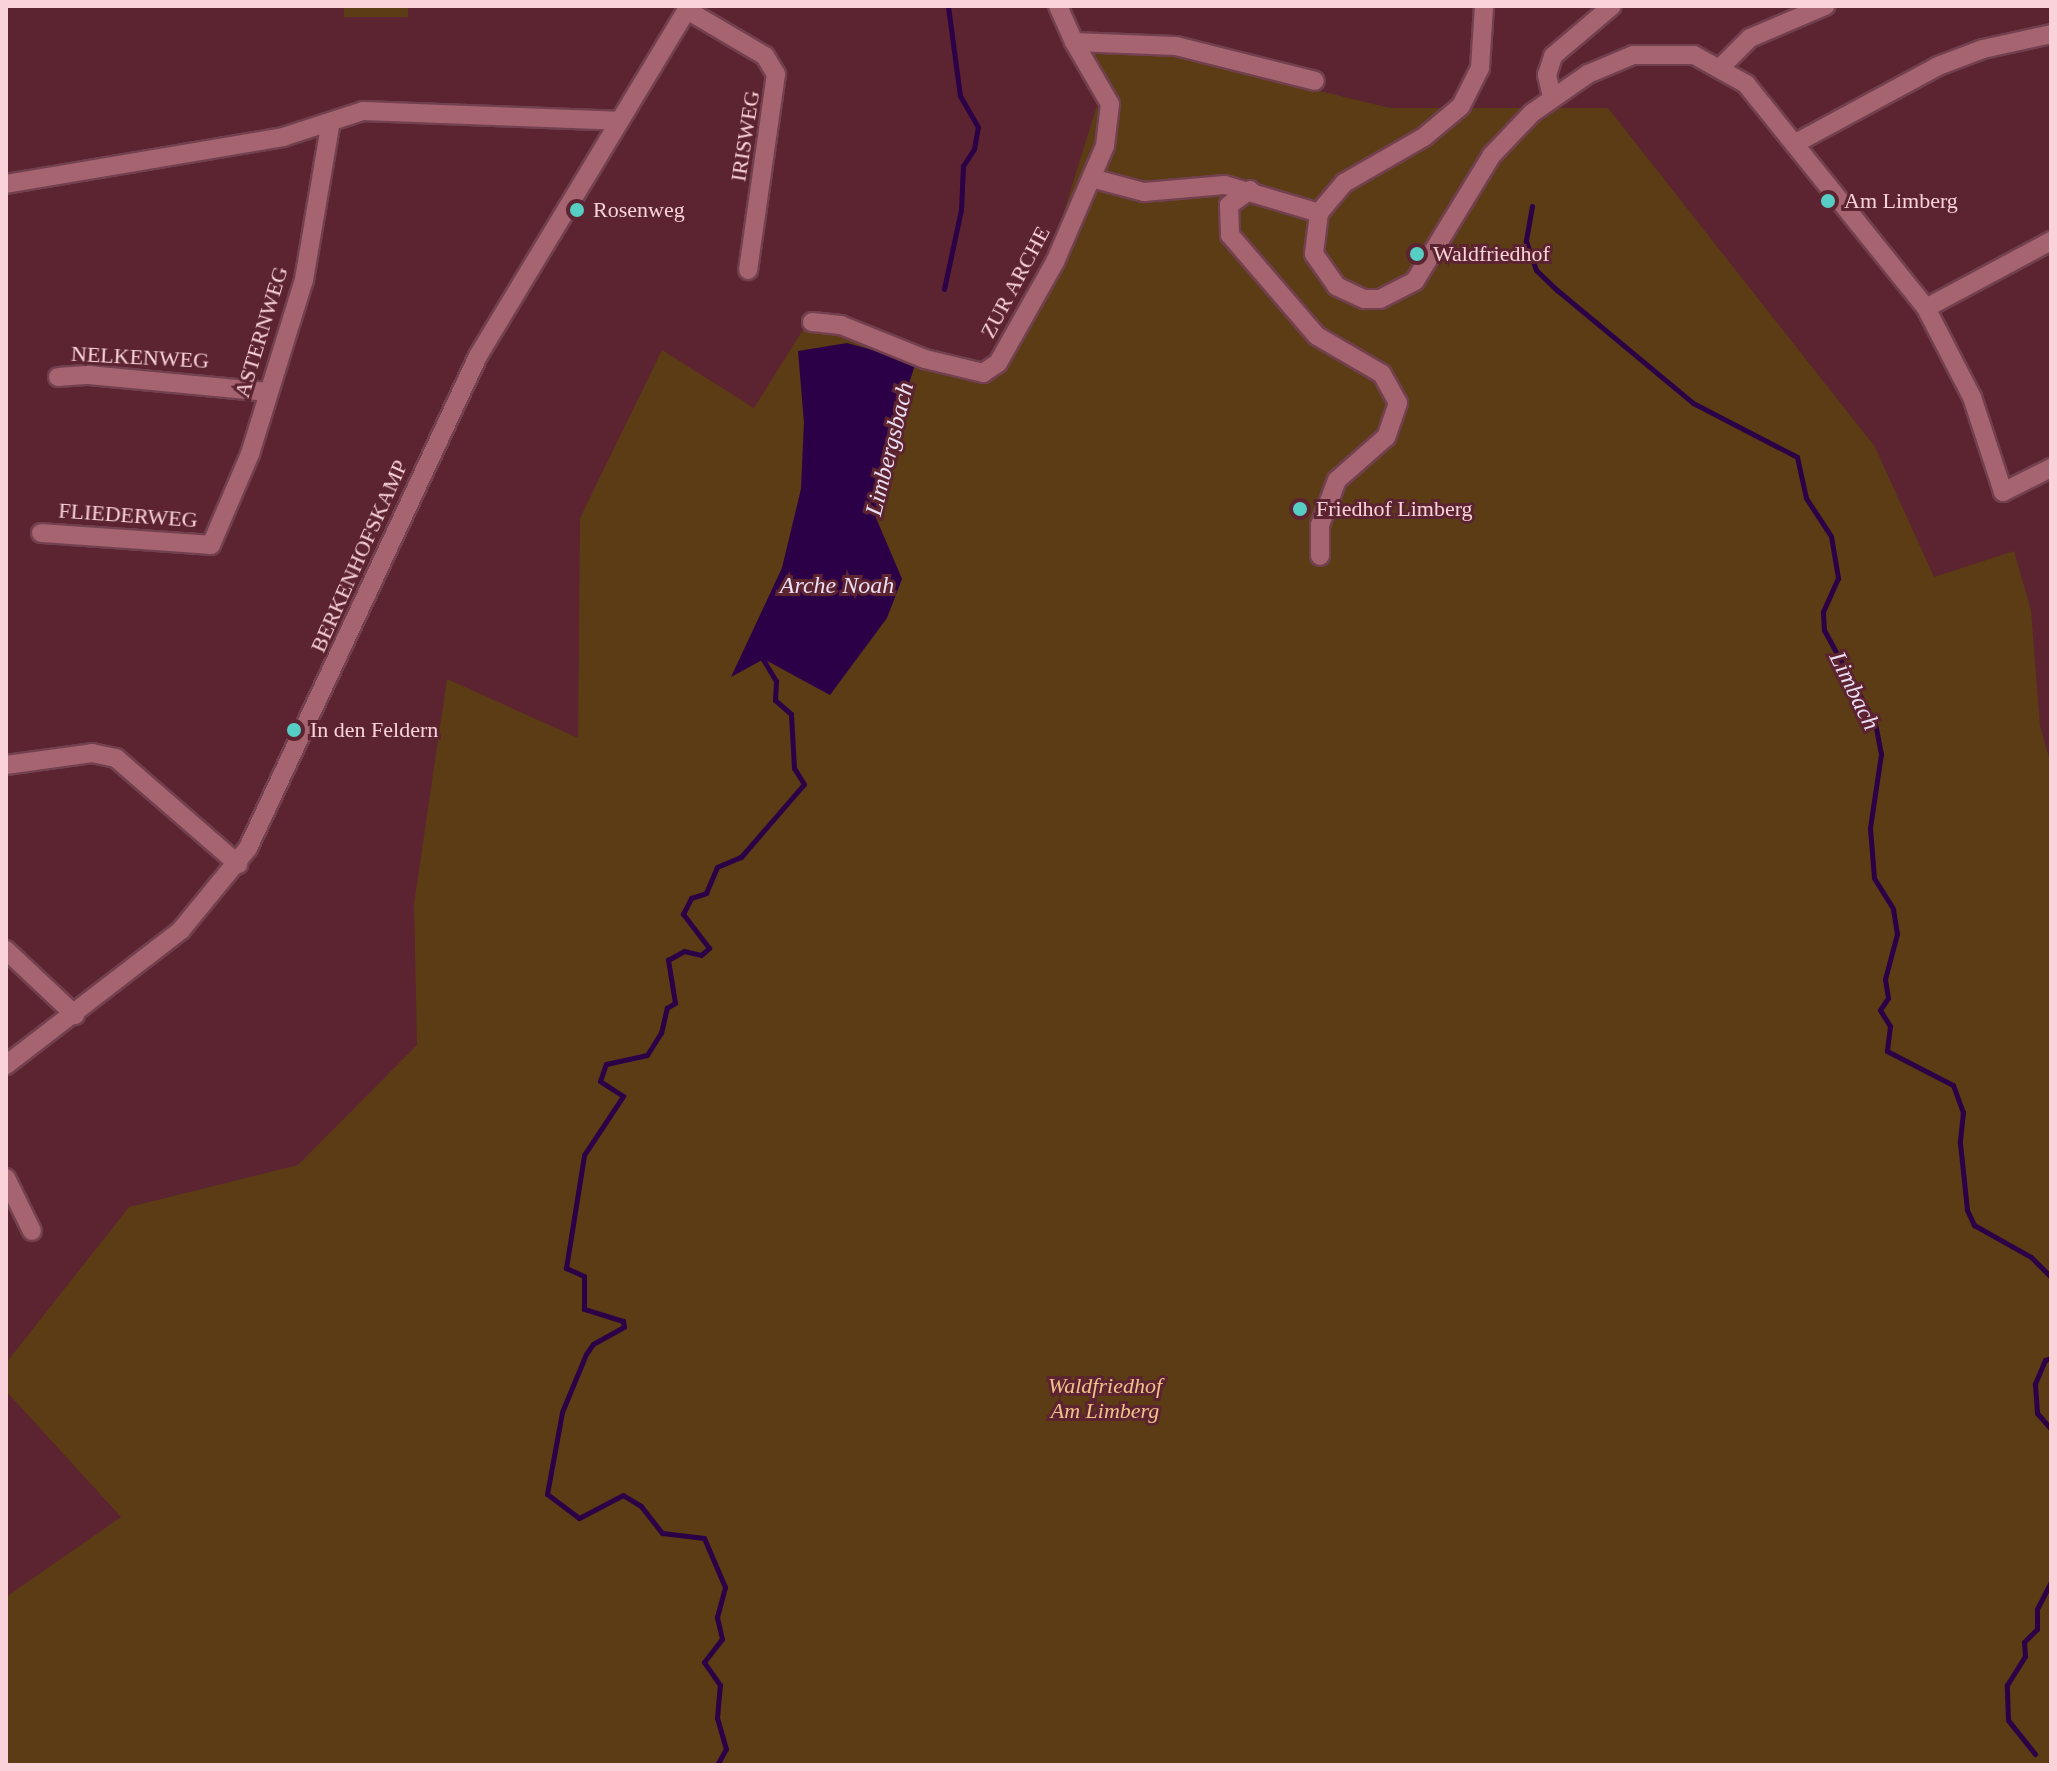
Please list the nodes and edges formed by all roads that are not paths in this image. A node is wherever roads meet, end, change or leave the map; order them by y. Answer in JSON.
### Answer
{"nodes":[{"id":1,"x":1058,"y":6,"type":"edge"},
{"id":2,"x":1484,"y":6,"type":"edge"},
{"id":3,"x":1612,"y":6,"type":"edge"},
{"id":4,"x":1825,"y":6,"type":"edge"},
{"id":5,"x":688,"y":8,"type":"edge"},
{"id":6,"x":2051,"y":34,"type":"edge"},
{"id":7,"x":1074,"y":42,"type":"junction"},
{"id":8,"x":1722,"y":66,"type":"junction"},
{"id":9,"x":1315,"y":81,"type":"dead end"},
{"id":10,"x":1552,"y":97,"type":"junction"},
{"id":11,"x":618,"y":121,"type":"junction"},
{"id":12,"x":330,"y":126,"type":"junction"},
{"id":13,"x":1794,"y":144,"type":"junction"},
{"id":14,"x":1095,"y":179,"type":"junction"},
{"id":15,"x":6,"y":184,"type":"edge"},
{"id":16,"x":1250,"y":190,"type":"junction"},
{"id":17,"x":1319,"y":213,"type":"junction"},
{"id":18,"x":2051,"y":241,"type":"edge"},
{"id":19,"x":748,"y":270,"type":"dead end"},
{"id":20,"x":1926,"y":308,"type":"junction"},
{"id":21,"x":812,"y":322,"type":"dead end"},
{"id":22,"x":58,"y":377,"type":"dead end"},
{"id":23,"x":268,"y":392,"type":"junction"},
{"id":24,"x":2051,"y":468,"type":"edge"},
{"id":25,"x":41,"y":533,"type":"dead end"},
{"id":26,"x":211,"y":545,"type":"joint"},
{"id":27,"x":1320,"y":556,"type":"dead end"},
{"id":28,"x":6,"y":765,"type":"edge"},
{"id":29,"x":238,"y":864,"type":"junction"},
{"id":30,"x":6,"y":950,"type":"edge"},
{"id":31,"x":75,"y":1015,"type":"junction"},
{"id":32,"x":6,"y":1065,"type":"edge"},
{"id":33,"x":6,"y":1178,"type":"edge"},
{"id":34,"x":32,"y":1231,"type":"dead end"}],
"edges":[{"from":1,"to":7,"type":"street","name":"ZUR ARCHE"},
{"from":2,"to":17,"type":"street"},
{"from":3,"to":10,"type":"street"},
{"from":4,"to":8,"type":"street"},
{"from":5,"to":11,"type":"street","name":"BERKENHOFSKAMP"},
{"from":5,"to":19,"type":"street","name":"IRISWEG"},
{"from":6,"to":13,"type":"street"},
{"from":7,"to":9,"type":"street"},
{"from":7,"to":14,"type":"street","name":"ZUR ARCHE"},
{"from":8,"to":10,"type":"street"},
{"from":8,"to":13,"type":"street"},
{"from":10,"to":17,"type":"street"},
{"from":11,"to":12,"type":"street"},
{"from":11,"to":29,"type":"street","name":"BERKENHOFSKAMP"},
{"from":12,"to":15,"type":"street"},
{"from":12,"to":23,"type":"street","name":"ASTERNWEG"},
{"from":13,"to":20,"type":"street"},
{"from":14,"to":16,"type":"street"},
{"from":14,"to":21,"type":"street","name":"ZUR ARCHE"},
{"from":16,"to":17,"type":"street"},
{"from":16,"to":27,"type":"street"},
{"from":18,"to":20,"type":"street"},
{"from":20,"to":24,"type":"street"},
{"from":22,"to":23,"type":"street","name":"NELKENWEG"},
{"from":23,"to":26,"type":"street","name":"ASTERNWEG"},
{"from":25,"to":26,"type":"street","name":"FLIEDERWEG"},
{"from":28,"to":29,"type":"street"},
{"from":29,"to":31,"type":"street","name":"BERKENHOFSKAMP"},
{"from":30,"to":31,"type":"street"},
{"from":31,"to":32,"type":"street","name":"BERKENHOFSKAMP"},
{"from":33,"to":34,"type":"street"}]}
